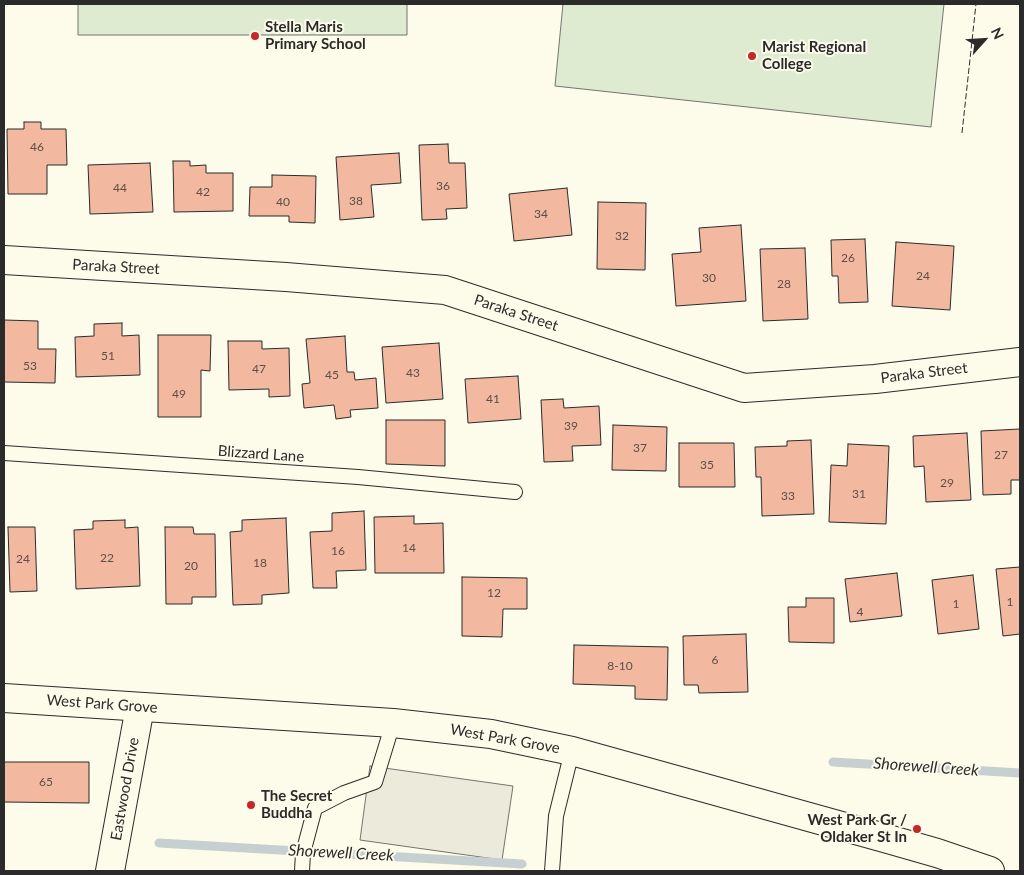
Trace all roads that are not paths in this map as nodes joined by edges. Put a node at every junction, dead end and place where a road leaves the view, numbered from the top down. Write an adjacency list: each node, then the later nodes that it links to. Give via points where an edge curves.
1 (4, 260): 2 (street, Paraka Street, via 445,290 744,388 874,379)
2 (1020, 362)
3 (4, 453): 4 (lane, Blizzard Lane, via 358,477)
4 (515, 492)
5 (4, 698): 6 (street, West Park Grove)
6 (140, 707): 7 (street, West Park Grove); 9 (street, Eastwood Drive)
7 (393, 723): 8 (street, West Park Grove, via 491,734); 10 (lane, via 376,782 315,808 303,853)
8 (572, 751): 11 (lane, via 556,816); 12 (street, West Park Grove, via 937,853)
9 (110, 871)
10 (302, 871)
11 (552, 871)
12 (990, 871)

